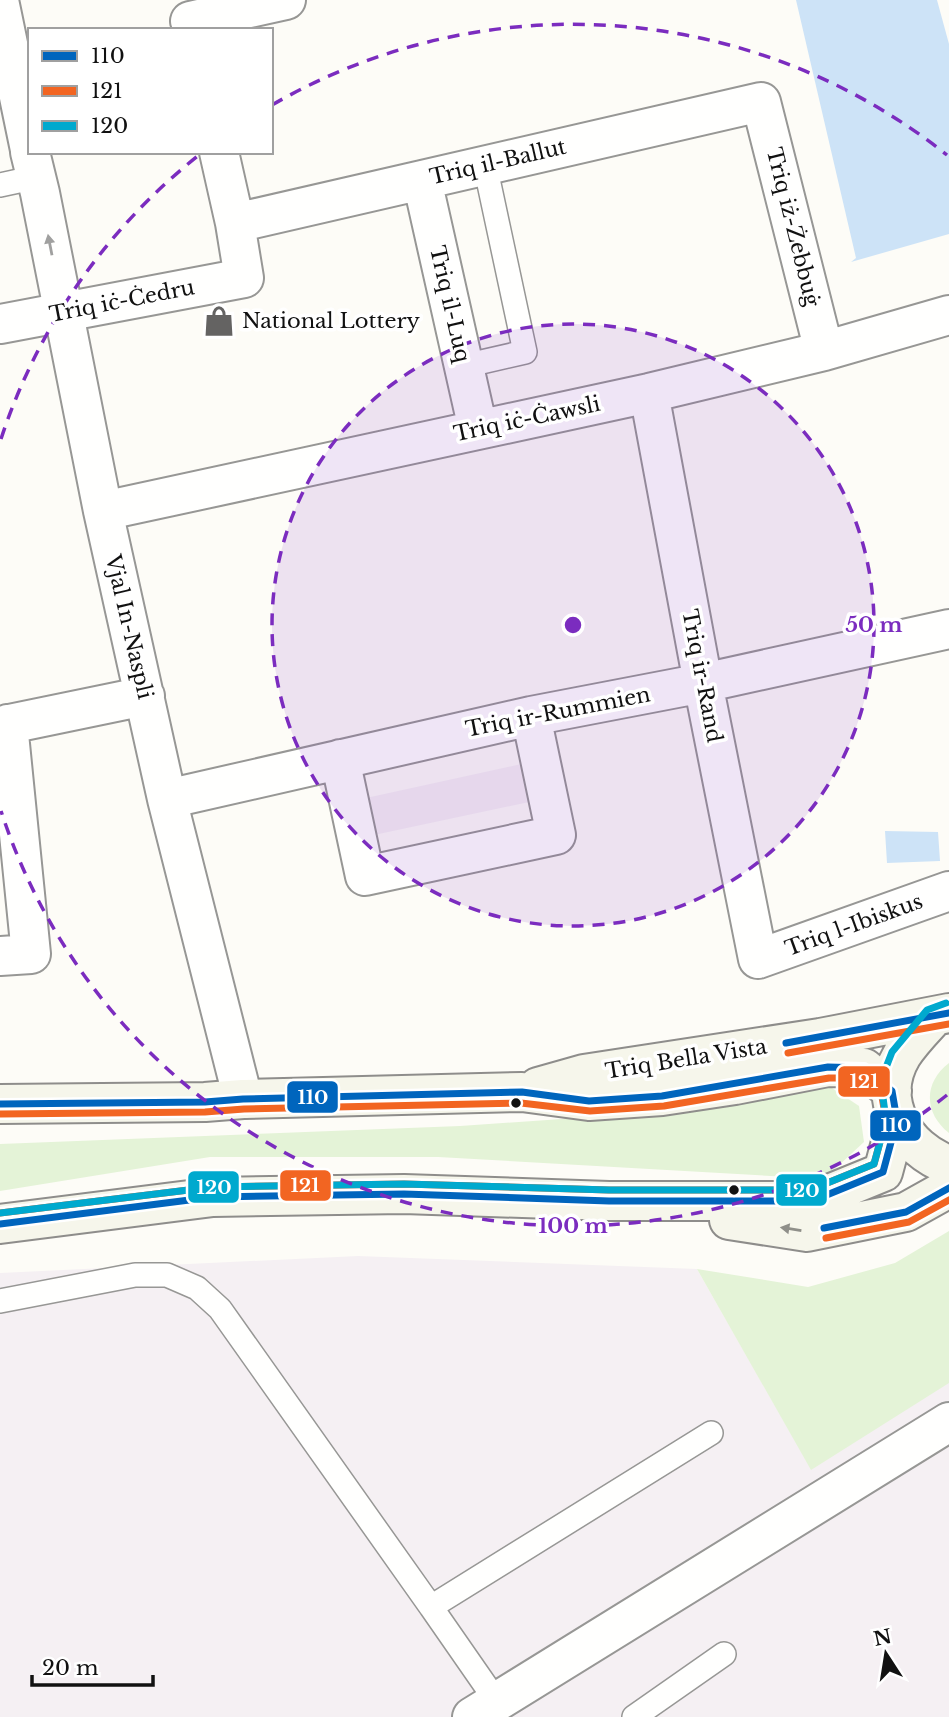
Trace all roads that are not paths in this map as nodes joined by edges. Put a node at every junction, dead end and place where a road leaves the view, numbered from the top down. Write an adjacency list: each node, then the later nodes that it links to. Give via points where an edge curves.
1 (286, 0): 3 (street)
2 (0, 5): 5 (street, Vjal In-Naspli)
3 (189, 17)
4 (761, 102): 8 (street, Triq il-Ballut); 15 (street, Triq iż-Żebbuġ)
5 (28, 141)
6 (219, 154): 11 (street)
7 (32, 160): 10 (lane); 12 (street, Vjal In-Naspli, one-way to 7)
8 (485, 165): 9 (street, Triq il-Ballut); 16 (lane, via 525,352)
9 (422, 180): 11 (street, Triq il-Ballut); 16 (street, Triq il-Luq)
10 (0, 185)
11 (235, 223): 12 (street, Triq iċ-Ċedru, via 244,278)
12 (63, 312): 14 (street, Triq iċ-Ċedru); 19 (street, Vjal In-Naspli)
13 (949, 315): 15 (street, Triq iċ-Ċawsli)
14 (0, 324)
15 (824, 351): 17 (street, Triq iċ-Ċawsli)
16 (464, 366): 18 (street, Triq il-Luq)
17 (649, 393): 18 (street, Triq iċ-Ċawsli); 21 (street, Triq ir-Rand)
18 (478, 429): 19 (street, Triq iċ-Ċawsli)
19 (103, 511): 22 (street, Vjal In-Naspli)
20 (947, 637): 21 (street, Triq ir-Rummien)
21 (703, 683): 23 (street, Triq ir-Rummien); 30 (street, Triq ir-Rand)
22 (145, 696): 24 (street); 27 (street, Vjal In-Naspli)
23 (531, 716): 25 (street, Triq ir-Rummien); 25 (street, via 556,835 365,876)
24 (4, 725): 26 (street)
25 (340, 759): 27 (street, Triq ir-Rummien)
26 (7, 791): 29 (street, via 31,954)
27 (167, 799): 34 (street, Vjal In-Naspli)
28 (949, 891): 30 (street, Triq l-Ibiskus)
29 (0, 956)
30 (758, 959)
31 (942, 1015): 32 (main road, Triq Bella Vista); 33 (main road, Triq Bella Vista, via 584,1074); 36 (main road, via 901,1057 895,1073)
32 (828, 1067): 33 (main road, Triq Bella Vista, via 662,1096 589,1101); 36 (main road, Triq Bella Vista, via 864,1068)
33 (522, 1092): 34 (main road, Triq Bella Vista)
34 (243, 1099): 35 (main road, Triq Bella Vista)
35 (0, 1104)
36 (894, 1106): 37 (main road, Triq Bella Vista, via 910,1141); 39 (main road, via 883,1172 812,1200)
37 (949, 1165)
38 (949, 1188): 39 (main road, one-way to 39, via 906,1212 807,1231)
39 (609, 1201): 40 (main road, via 404,1194 213,1197)
40 (0, 1224)
41 (0, 1301): 44 (lane, via 135,1275 167,1275 197,1288 220,1309)
42 (949, 1422): 46 (street)
43 (711, 1433): 44 (lane)
44 (431, 1607): 46 (lane)
45 (724, 1654): 47 (lane)
46 (485, 1709)
47 (634, 1717)

